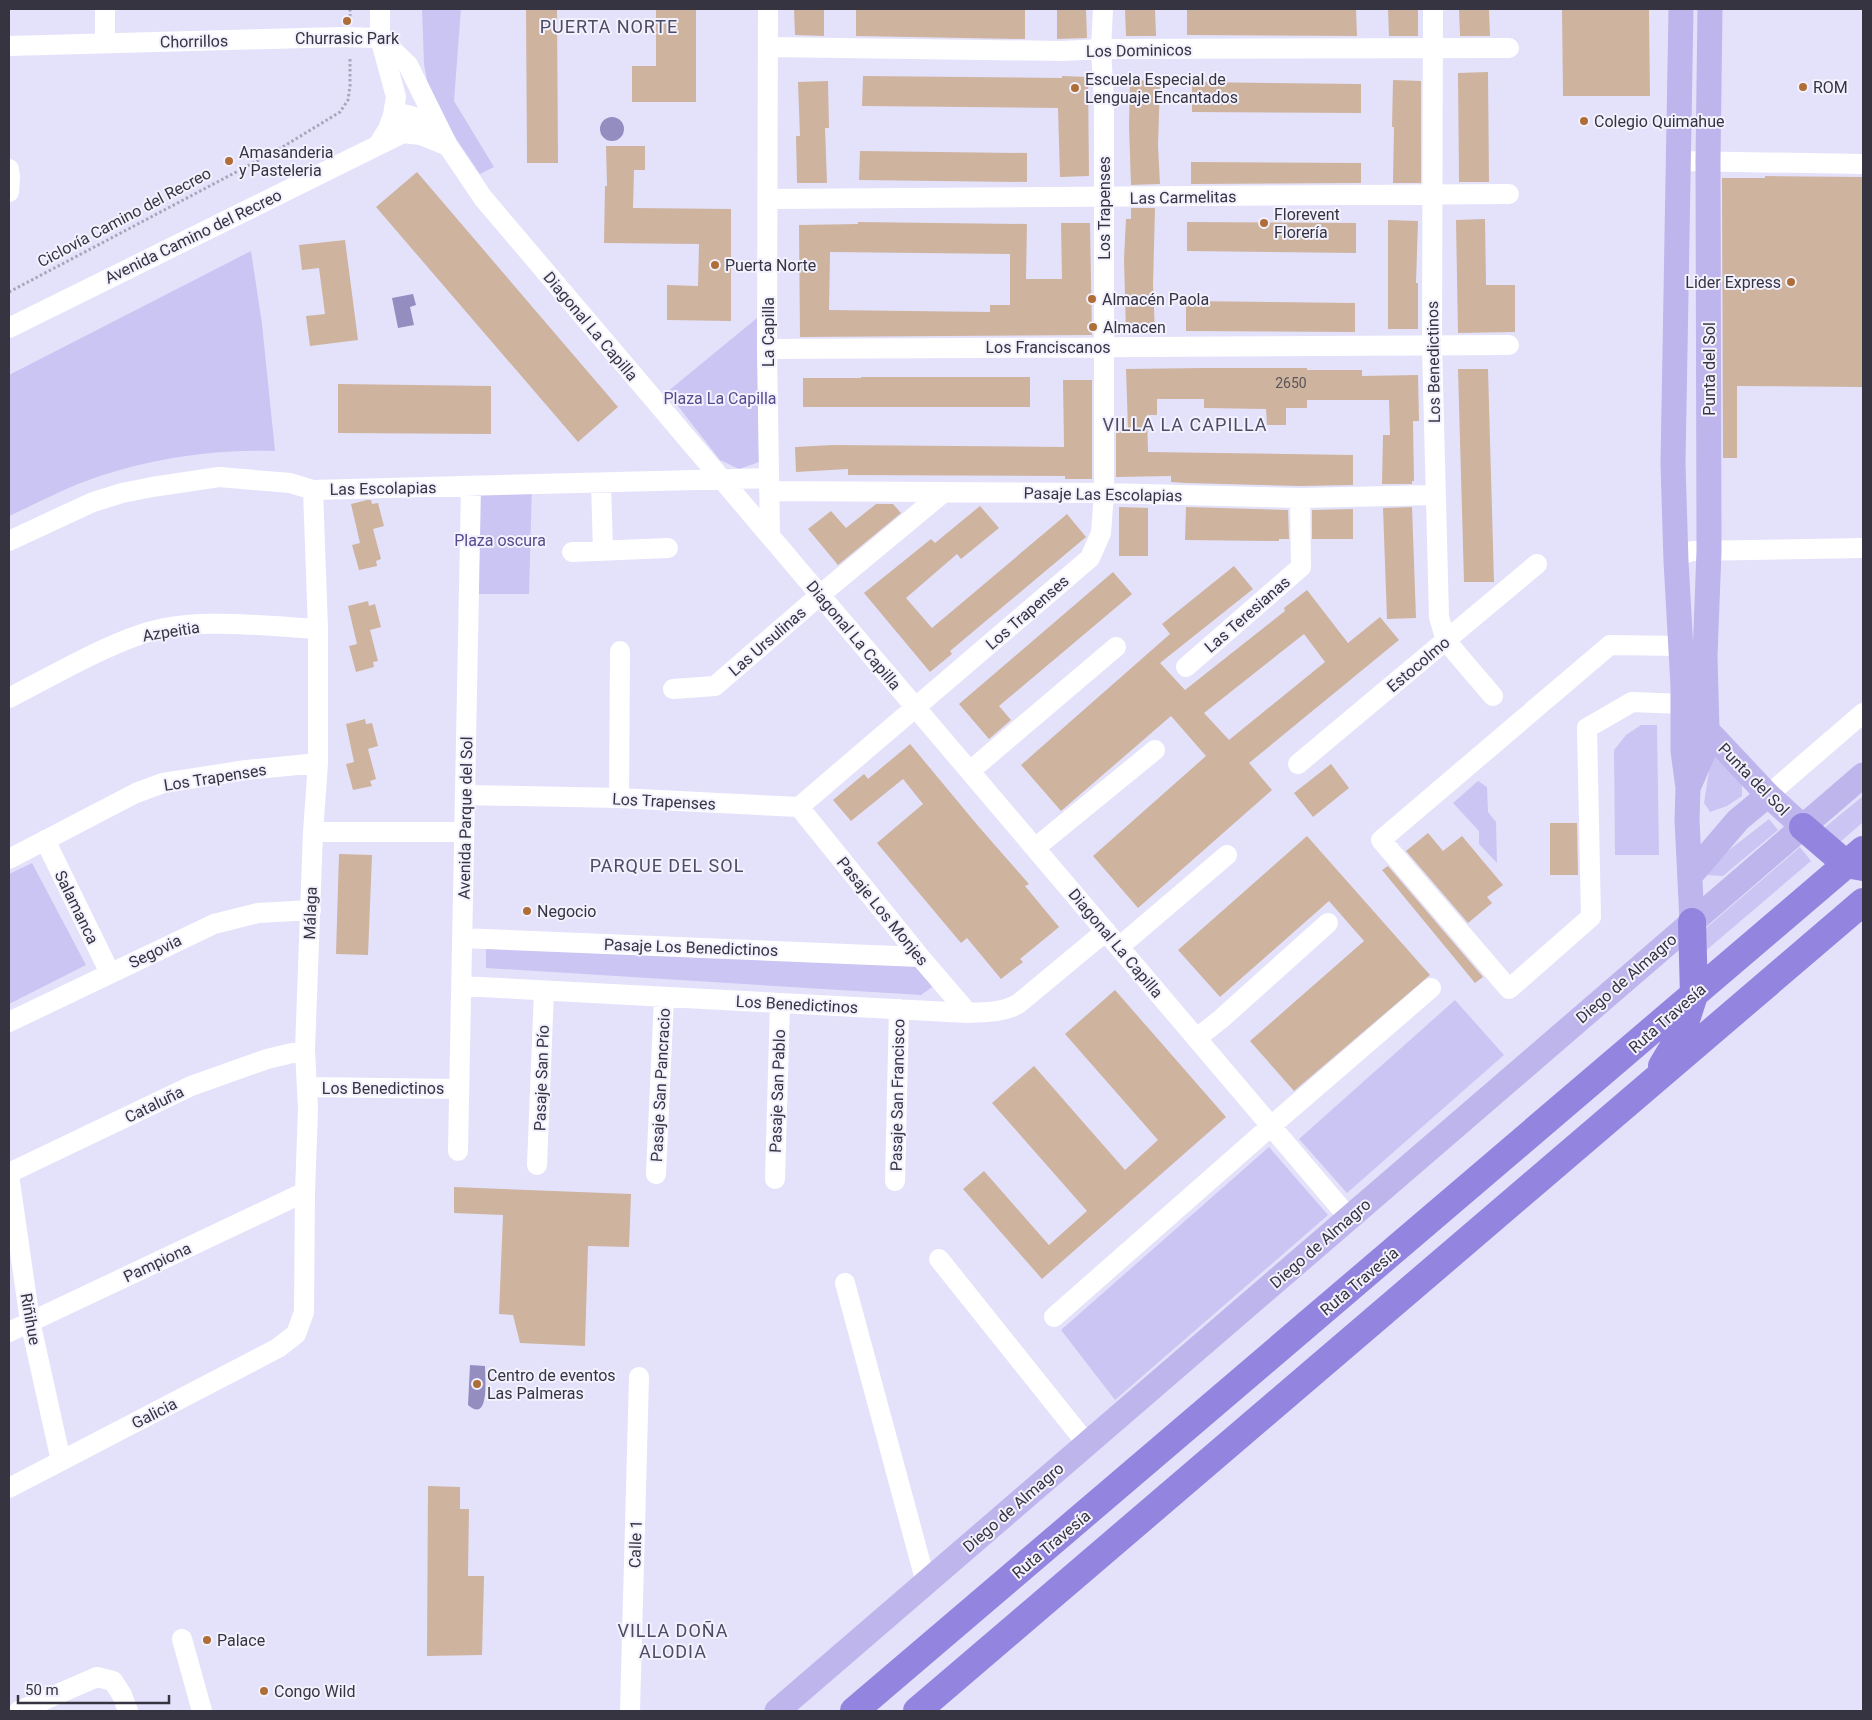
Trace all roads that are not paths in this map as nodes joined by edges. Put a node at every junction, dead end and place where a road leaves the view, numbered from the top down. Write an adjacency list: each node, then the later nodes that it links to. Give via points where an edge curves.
1 (105, 9): 9 (street)
2 (380, 9): 8 (street)
3 (768, 9): 11 (street, La Capilla)
4 (1103, 9): 13 (street, Los Trapenses)
5 (1433, 9): 14 (street, Los Benedictinos)
6 (1681, 9): 18 (main road, Punta del Sol)
7 (1710, 9): 19 (main road, Punta del Sol)
8 (380, 38): 9 (street, Chorrillos); 15 (street, via 396,97); 17 (street, Diagonal La Capilla, via 408,65)
9 (105, 43): 10 (street, Chorrillos)
10 (9, 46)
11 (769, 47): 13 (street, Los Dominicos); 26 (street, La Capilla)
12 (1509, 48): 14 (street, Los Dominicos)
13 (1102, 49): 14 (street, Los Dominicos); 25 (street, Los Trapenses)
14 (1433, 49): 24 (street, Los Benedictinos)
15 (393, 115): 16 (street); 17 (street, via 408,114 423,120)
16 (378, 144): 17 (street, Avenida Camino del Recreo, via 404,133 421,134); 27 (street, Avenida Camino del Recreo)
17 (448, 146): 34 (street, Diagonal La Capilla, via 483,198)
18 (1678, 161): 19 (street); 32 (main road, Punta del Sol)
19 (1708, 161): 20 (street); 33 (main road, Punta del Sol)
20 (1863, 164)
21 (9, 170): 22 (street)
22 (9, 192)
23 (1509, 194): 24 (street, Las Carmelitas)
24 (1432, 195): 25 (street, Las Carmelitas); 29 (street, Los Benedictinos)
25 (1105, 198): 26 (street, Las Carmelitas); 30 (street, Los Trapenses)
26 (768, 199): 31 (street, La Capilla)
27 (9, 328)
28 (1508, 345): 29 (street, Los Franciscanos)
29 (1432, 346): 30 (street, Los Franciscanos); 41 (street, Los Benedictinos)
30 (1104, 347): 31 (street, Los Franciscanos); 40 (street, Los Trapenses)
31 (768, 349): 36 (street, La Capilla)
32 (1673, 464): 33 (main road); 50 (main road, Punta del Sol)
33 (1710, 468): 48 (main road, Punta del Sol)
34 (722, 480): 35 (street, Las Escolapias); 36 (street, Las Escolapias); 43 (street, Diagonal La Capilla)
35 (601, 483): 37 (street, Las Escolapias); 47 (street)
36 (769, 485): 39 (street, Pasaje Las Escolapias); 43 (street, La Capilla)
37 (471, 486): 38 (street, Las Escolapias); 72 (street, Avenida Parque del Sol)
38 (313, 490): 44 (street, Las Escolapias, via 290,482 219,476 122,493 93,502); 53 (street, Málaga)
39 (944, 492): 40 (street, Pasaje Las Escolapias); 52 (street, Las Ursulinas)
40 (1104, 493): 42 (street, Pasaje Las Escolapias); 63 (street, Los Trapenses, via 1101,533 1090,558)
41 (1436, 495): 42 (street, Pasaje Las Escolapias); 54 (street, Los Benedictinos, via 1439,617)
42 (1300, 498): 58 (street, Las Teresianas, via 1302,568)
43 (770, 536): 52 (street, Diagonal La Capilla)
44 (9, 541)
45 (668, 548): 47 (street)
46 (1863, 548): 48 (street)
47 (603, 550): 49 (street)
48 (1709, 551): 50 (street, via 1692,550); 65 (main road, Punta del Sol, via 1705,656)
49 (572, 552)
50 (1676, 561): 55 (main road, Punta del Sol)
51 (1537, 564): 54 (street, Estocolmo)
52 (820, 595): 59 (street, Las Ursulinas, via 715,686); 63 (street, Diagonal La Capilla)
53 (318, 628): 62 (street, Azpeitia, via 223,624 182,626 140,634); 67 (street, Málaga)
54 (1446, 640): 61 (street, Los Benedictinos); 68 (street, Estocolmo)
55 (1681, 646): 60 (main road, Punta del Sol); 60 (street, via 1610,645 1381,840 1509,989 1591,917 1587,728 1632,702)
56 (1116, 648): 69 (street)
57 (620, 651): 74 (street)
58 (1186, 666)
59 (673, 689)
60 (1683, 695): 65 (main road, Punta del Sol); 71 (main road, Punta del Sol, via 1683,751)
61 (1493, 696)
62 (9, 698)
63 (916, 708): 69 (street, Diagonal La Capilla); 75 (street, Los Trapenses)
64 (1863, 713): 73 (street)
65 (1707, 730): 71 (main road, Punta del Sol, via 1704,751); 73 (main road, Punta del Sol)
66 (1155, 750): 82 (street)
67 (318, 763): 79 (street, Málaga); 81 (street, Los Trapenses, via 163,783 136,793)
68 (1298, 764)
69 (970, 771): 82 (street, Diagonal La Capilla)
70 (1863, 775): 78 (main road, Diego de Almagro)
71 (1688, 788): 76 (main road, Punta del Sol)
72 (465, 795): 74 (street, Los Trapenses); 80 (street, Avenida Parque del Sol)
73 (1768, 795): 77 (main road); 78 (main road, Punta del Sol)
74 (619, 798): 75 (street, Los Trapenses)
75 (799, 807): 95 (street, Pasaje Los Monjes)
76 (1687, 820): 77 (main road, via 1707,830); 86 (main road, Punta del Sol)
77 (1738, 820): 86 (main road)
78 (1803, 828): 85 (highway); 87 (main road, Diego de Almagro)
79 (313, 832): 80 (street); 89 (street, Málaga)
80 (464, 832): 93 (street, Avenida Parque del Sol)
81 (45, 840): 84 (street, Los Trapenses); 96 (street, Salamanca)
82 (1036, 848): 92 (street, Diagonal La Capilla)
83 (1227, 855): 94 (street)
84 (9, 859)
85 (1858, 860): 100 (highway, Ruta Travesía)
86 (1690, 882): 87 (main road, via 1698,892 1708,895); 90 (main road, Punta del Sol)
87 (1726, 892): 90 (main road, Diego de Almagro)
88 (1863, 902): 110 (highway)
89 (311, 910): 96 (street, Segovia, via 258,913 214,924); 107 (street, Málaga)
90 (1692, 922): 100 (highway); 119 (main road, Diego de Almagro)
91 (1328, 923): 106 (street)
92 (1106, 931): 94 (street, Diagonal La Capilla); 104 (street, Los Benedictinos, via 1018,1004 1000,1011)
93 (462, 938): 95 (street, Pasaje Los Benedictinos); 97 (street, Avenida Parque del Sol)
94 (1119, 947): 106 (street, Diagonal La Capilla)
95 (920, 957): 104 (street, Pasaje Los Monjes)
96 (110, 973): 105 (street, Segovia)
97 (461, 986): 99 (street, Los Benedictinos); 109 (street, Avenida Parque del Sol)
98 (1431, 988): 111 (street)
99 (544, 991): 101 (street, Los Benedictinos); 113 (street, Pasaje San Pío)
100 (1694, 995): 110 (highway, via 1677,1041); 137 (highway, Ruta Travesía)
101 (664, 997): 102 (street, Los Benedictinos); 115 (street, Pasaje San Pancracio)
102 (780, 1003): 103 (street, Los Benedictinos); 116 (street, Pasaje San Pablo)
103 (899, 1009): 104 (street, Los Benedictinos); 117 (street, Pasaje San Francisco)
104 (968, 1013)
105 (9, 1022)
106 (1196, 1038): 111 (street, Diagonal La Capilla)
107 (305, 1050): 108 (street, Málaga); 114 (street, Cataluña, via 267,1059 191,1086)
108 (307, 1088): 109 (street, Los Benedictinos); 118 (street, Málaga)
109 (459, 1089): 112 (street, Avenida Parque del Sol)
110 (1639, 1094): 138 (highway)
111 (1271, 1126): 119 (street, Diagonal La Capilla); 122 (street)
112 (458, 1150)
113 (537, 1165)
114 (9, 1174): 123 (street, Riñihue)
115 (656, 1174)
116 (775, 1179)
117 (896, 1181)
118 (305, 1192): 123 (street, Pampiona); 125 (street, Málaga, via 304,1312)
119 (1349, 1218): 127 (main road, Diego de Almagro)
120 (939, 1260): 127 (street)
121 (846, 1283): 130 (street)
122 (1054, 1317)
123 (30, 1321): 124 (street, Pampiona); 128 (street, Riñihue)
124 (9, 1332)
125 (296, 1334): 128 (street, Galicia, via 278,1348)
126 (639, 1377): 135 (street, Calle 1)
127 (1087, 1444): 130 (main road, Diego de Almagro)
128 (61, 1461): 129 (street, Galicia)
129 (9, 1488)
130 (926, 1583): 136 (main road, Diego de Almagro)
131 (182, 1639): 134 (street)
132 (19, 1711): 133 (street, via 97,1678 113,1681)
133 (128, 1711)
134 (202, 1711)
135 (630, 1711)
136 (777, 1711)
137 (854, 1711)
138 (917, 1711)

